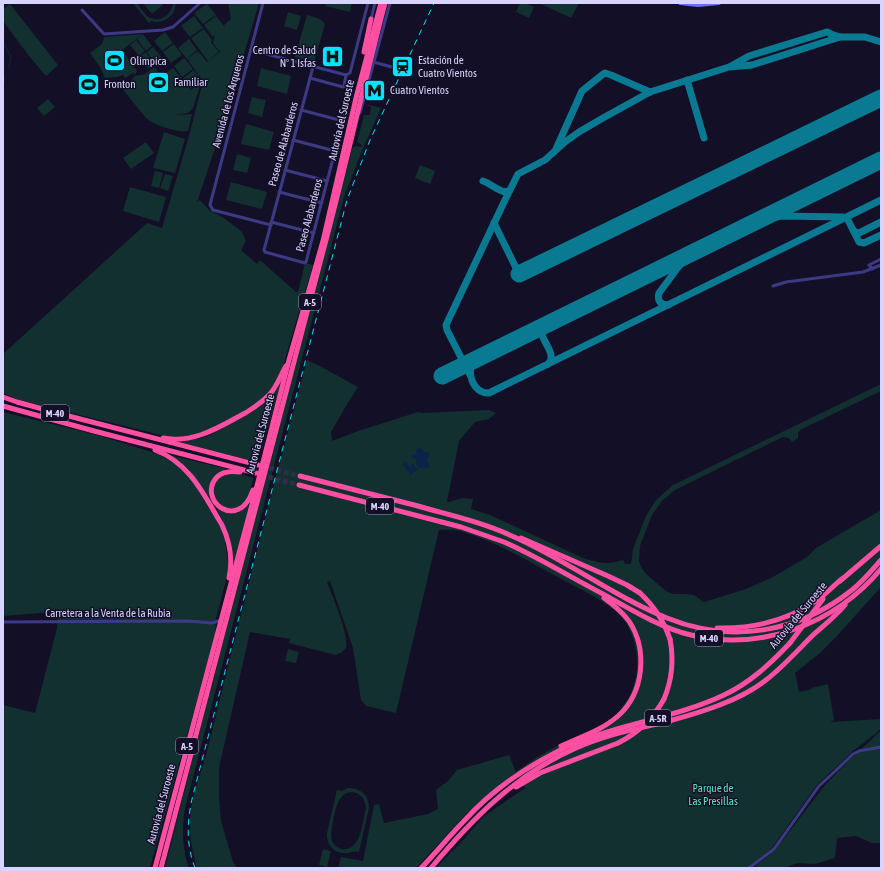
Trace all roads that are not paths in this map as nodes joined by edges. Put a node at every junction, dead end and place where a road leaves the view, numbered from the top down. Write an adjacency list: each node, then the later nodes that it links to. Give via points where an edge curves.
1 (200, 3): 11 (street, via 173,28 111,34 104,34)
2 (263, 3): 13 (street, Avenida de los Arqueros)
3 (368, 3): 17 (street, via 350,73)
4 (375, 3): 12 (street)
5 (381, 3): 20 (highway, Autovía del Suroeste / A-5)
6 (385, 3): 24 (highway, Autovía del Suroeste / A-5)
7 (390, 3): 15 (street)
8 (680, 3): 9 (main road)
9 (713, 3): 10 (main road)
10 (719, 3)
11 (82, 10)
12 (371, 19): 20 (highway)
13 (251, 50): 16 (street); 30 (street, Avenida de los Arqueros, via 210,205 213,210)
14 (399, 60): 15 (street, via 392,67)
15 (373, 62): 24 (street)
16 (313, 67): 17 (street); 18 (street, Paseo de Alabarderos)
17 (346, 75): 19 (street)
18 (310, 78): 19 (street); 21 (street, Paseo de Alabarderos)
19 (344, 86): 22 (street, Paseo Alabarderos, via 351,90)
20 (356, 98): 38 (highway, Autovía del Suroeste / A-5, via 322,241)
21 (301, 110): 22 (street); 23 (street, Paseo de Alabarderos)
22 (343, 122): 25 (street, Paseo Alabarderos)
23 (293, 140): 25 (street); 26 (street, Paseo de Alabarderos)
24 (349, 149): 64 (highway, Autovía del Suroeste / A-5)
25 (335, 151): 27 (street, Paseo Alabarderos)
26 (285, 170): 27 (street); 28 (street, Paseo de Alabarderos)
27 (327, 181): 29 (street, Paseo Alabarderos)
28 (279, 192): 29 (street); 30 (street, Paseo de Alabarderos)
29 (322, 203): 31 (street, Paseo Alabarderos)
30 (271, 224): 31 (street); 31 (street, Paseo Alabarderos, via 265,252 305,263)
31 (314, 233)
32 (881, 259): 34 (street)
33 (881, 265): 35 (street)
34 (868, 266): 35 (street); 36 (street)
35 (872, 269): 36 (street)
36 (866, 271): 37 (street)
37 (773, 286)
38 (289, 360): 41 (highway, Autovía del Suroeste / A-5); 43 (highway, via 277,385 254,408 203,435 181,439)
39 (3, 397): 43 (highway, M-40)
40 (3, 406): 42 (highway, M-40)
41 (273, 424): 42 (highway, M-40, via 251,494 246,504 231,511 216,504 212,497 213,482 226,472 256,473); 54 (highway, Autovía del Suroeste / A-5)
42 (116, 437): 54 (highway, via 164,454 191,475 200,488 224,529 230,551 230,575)
43 (151, 437): 44 (highway, M-40)
44 (258, 465)
45 (300, 476): 47 (highway, M-40, via 461,518)
46 (299, 485): 51 (highway, M-40, via 461,527 523,552)
47 (513, 536): 58 (highway, M-40, via 649,610); 62 (highway, bridge, via 608,576 640,593 657,611 665,626 670,639 672,669 664,700 643,728 618,743 540,773 512,789)
48 (881, 546): 52 (highway, Autovía del Suroeste / A-5R)
49 (881, 560): 58 (highway, M-40, via 843,597 819,612 794,623 751,632)
50 (881, 569): 53 (highway, M-40)
51 (575, 579): 53 (highway, M-40, via 644,617 690,635 717,639 759,638 798,629); 61 (highway, via 616,607 635,632 641,665 637,687 627,706 608,724 552,751)
52 (842, 579): 58 (highway, via 819,599 773,622); 61 (highway, Autovía del Suroeste / A-5R, bridge, via 823,599 790,643 760,672 737,688 688,709 599,734 553,753)
53 (848, 601): 62 (highway, Autovía del Suroeste / A-5R, via 782,667 740,696 714,707 600,738 576,748 510,787)
54 (223, 611): 55 (highway, Autovía del Suroeste / A-5)
55 (221, 620): 57 (street, Carretera a la Venta de la Rubia); 59 (highway, Autovía del Suroeste / A-5)
56 (3, 622): 57 (street, Carretera a la Venta de la Rubia)
57 (212, 623): 59 (street)
58 (701, 629)
59 (218, 632): 63 (highway, Autovía del Suroeste / A-5)
60 (881, 747): 67 (street, via 853,754 831,774 819,786 774,849)
61 (515, 776): 65 (highway, Autovía del Suroeste / A-5R, via 465,819)
62 (483, 812): 66 (highway, Autovía del Suroeste / A-5R, via 456,838)
63 (154, 868)
64 (161, 868)
65 (421, 868)
66 (431, 868)
67 (749, 868)

